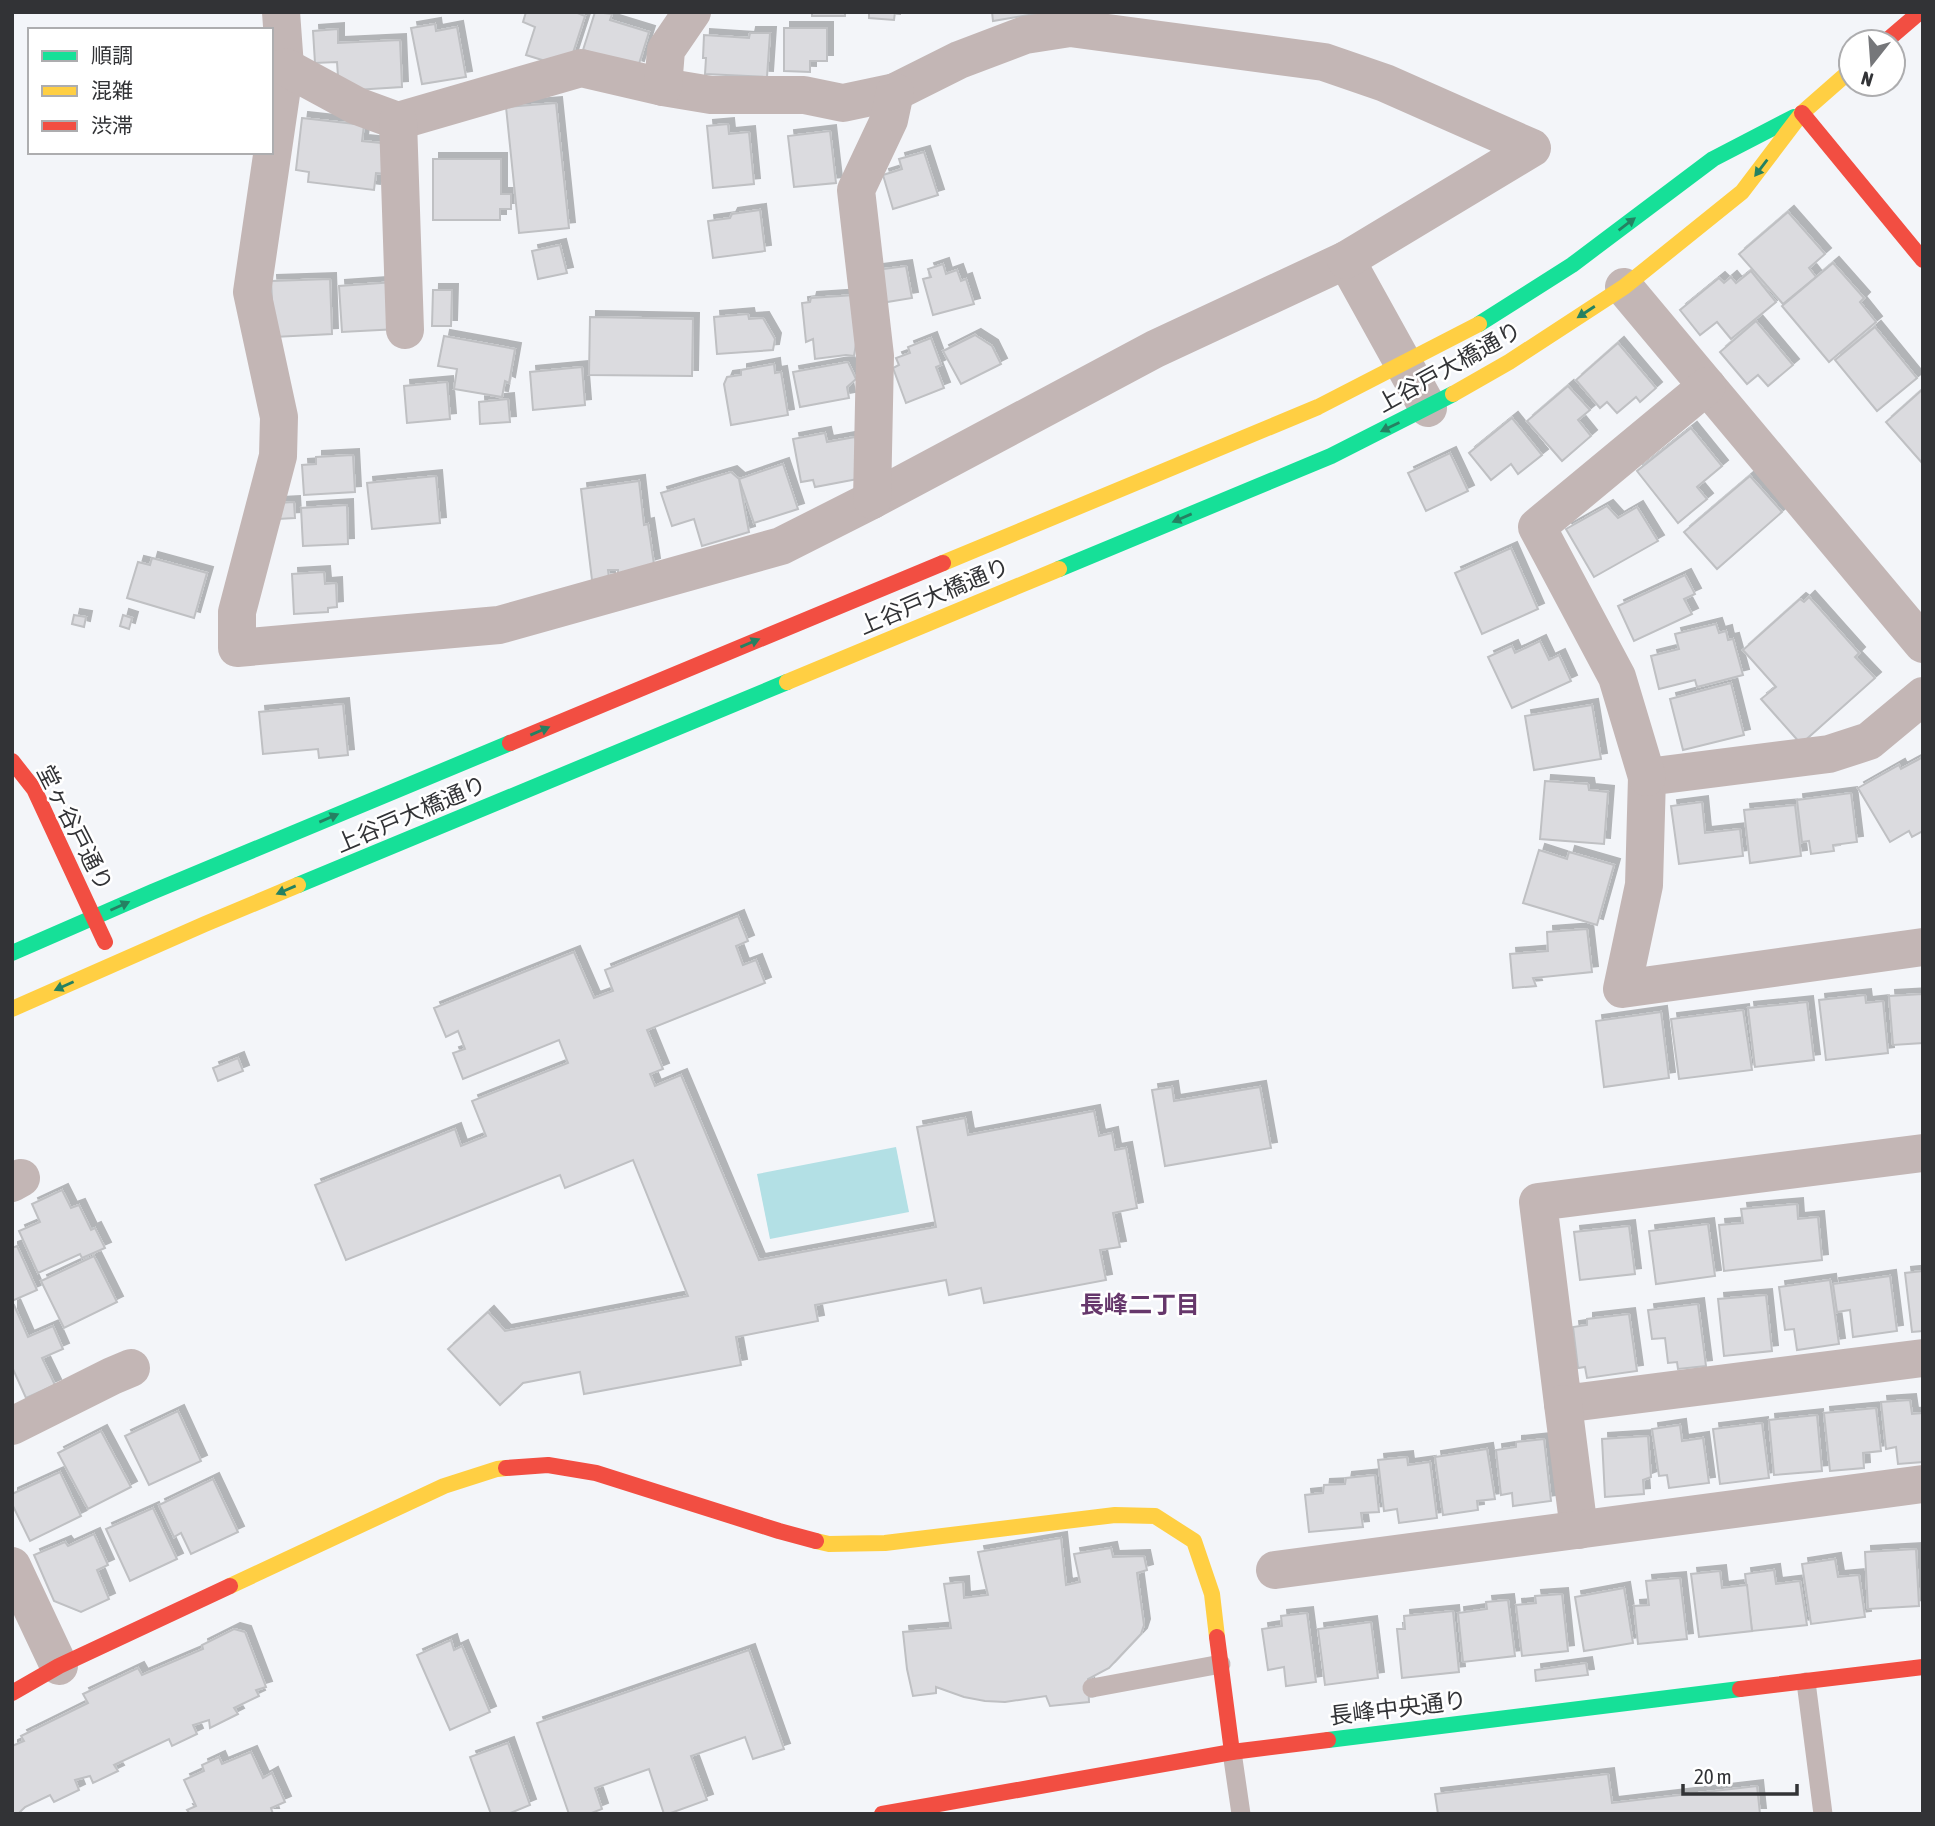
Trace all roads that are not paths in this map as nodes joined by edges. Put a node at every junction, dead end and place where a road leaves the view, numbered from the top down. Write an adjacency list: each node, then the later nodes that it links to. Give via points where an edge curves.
1 (281, 12): 5 (street)
2 (692, 12): 7 (street, via 666,50)
3 (1920, 12): 4 (street)
4 (1901, 28)
5 (285, 67): 10 (street, via 356,106); 11 (street)
6 (1837, 82): 9 (street, 上谷戸大橋通り)
7 (663, 87): 8 (street, via 711,95 804,95 843,103); 10 (street, via 581,68)
8 (895, 92): 13 (street, via 958,60 1025,34 1070,28 1324,62 1385,83 1532,148); 20 (street, via 888,120 856,190 875,356)
9 (1802, 113): 14 (street); 15 (street, 上谷戸大橋通り, one-way to 15, via 1742,192); 17 (street, 上谷戸大橋通り, one-way to 9, via 1484,321 1572,265 1713,159)
10 (398, 121): 16 (street)
11 (273, 149)
12 (272, 154): 20 (street, via 252,292 279,418 278,456 237,612 237,648 499,625 781,546)
13 (1346, 260): 17 (street); 20 (street, via 1155,349)
14 (1923, 260)
15 (1624, 287): 18 (street); 19 (street, 上谷戸大橋通り, one-way to 19)
16 (405, 330)
17 (1404, 364): 19 (street); 25 (street, 上谷戸大橋通り, one-way to 17, via 1318,407)
18 (1707, 386): 21 (street); 24 (street, via 1537,527 1617,677)
19 (1429, 408): 28 (street, 上谷戸大橋通り, one-way to 28, via 1331,456)
20 (872, 500)
21 (1923, 644)
22 (1923, 696): 24 (street, via 1869,741 1829,754)
23 (12, 761): 25 (street, 堂ヶ谷戸通り, via 34,789)
24 (1647, 777): 26 (street, via 1644,885 1622,989)
25 (94, 917): 27 (street, 上谷戸大橋通り); 28 (street, 堂ヶ谷戸通り)
26 (1923, 947)
27 (12, 953)
28 (115, 962): 29 (street, 上谷戸大橋通り, one-way to 29)
29 (12, 1009)
30 (1923, 1153): 33 (street, via 1538,1202)
31 (1923, 1358): 33 (street)
32 (131, 1368): 34 (street)
33 (1563, 1404): 36 (street)
34 (12, 1426)
35 (1923, 1484): 36 (street)
36 (1579, 1530): 38 (street)
37 (12, 1566): 40 (street)
38 (1275, 1570)
39 (1221, 1664): 40 (street, via 1212,1594 1194,1541 1155,1516 1115,1514 885,1543 829,1544 596,1473 548,1465 497,1469 444,1486); 43 (lane); 45 (street)
40 (59, 1667): 44 (street)
41 (1923, 1667): 42 (street, 長峰中央通り)
42 (1806, 1682): 45 (street, 長峰中央通り); 48 (lane)
43 (1092, 1688)
44 (12, 1693)
45 (1232, 1752): 46 (street, 長峰中央通り); 47 (lane)
46 (883, 1814)
47 (1241, 1814)
48 (1823, 1814)

